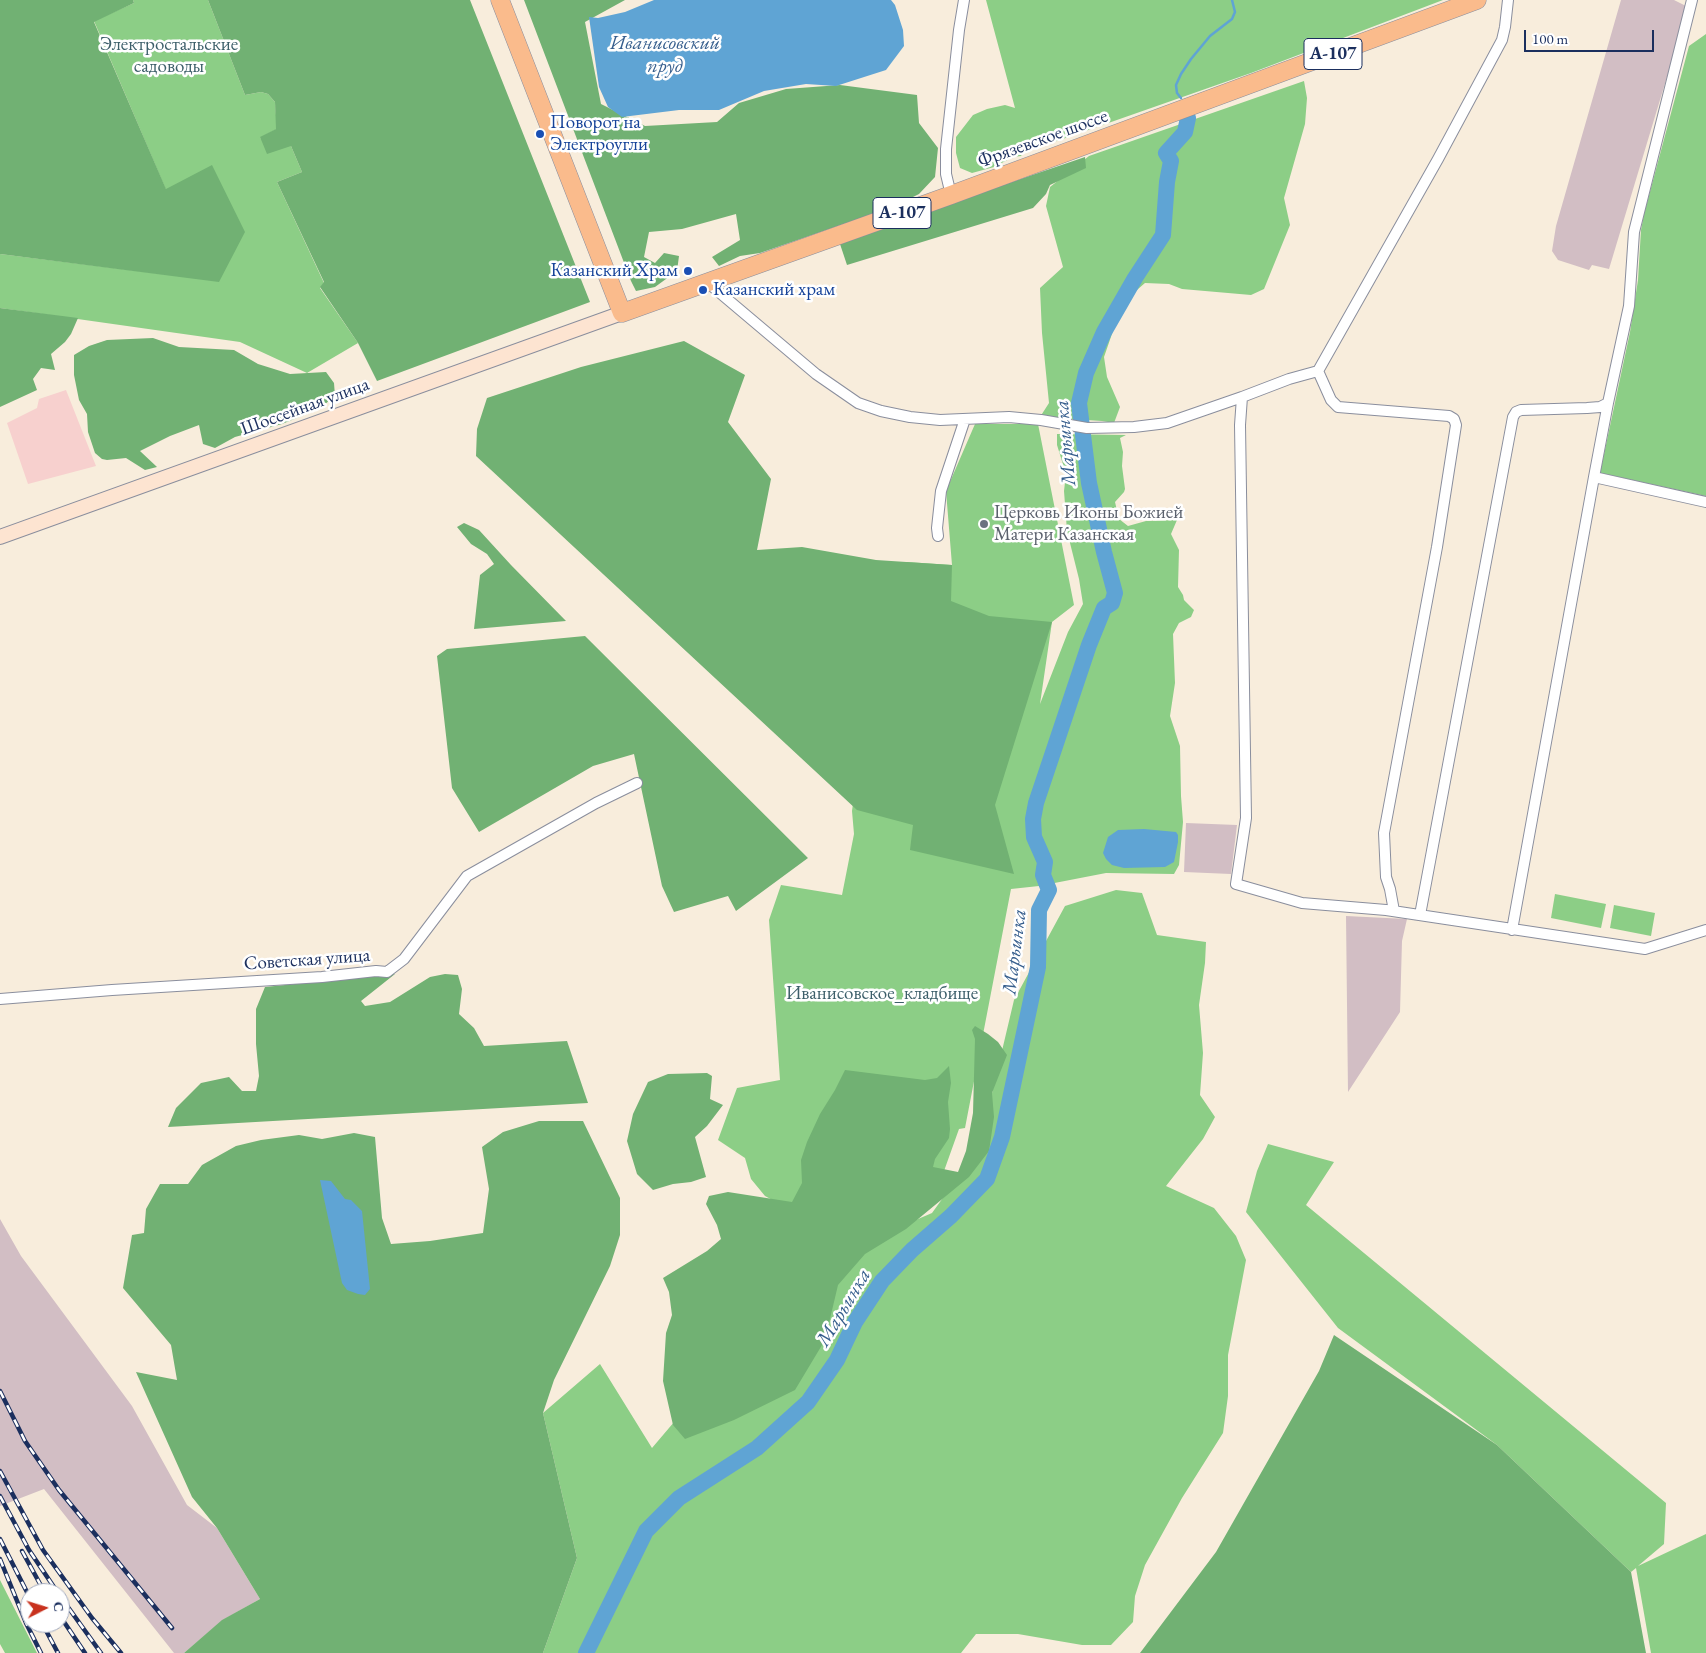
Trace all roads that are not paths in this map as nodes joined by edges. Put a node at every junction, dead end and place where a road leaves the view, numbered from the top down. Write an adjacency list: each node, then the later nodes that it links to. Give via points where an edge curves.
1 (500, 0): 8 (highway)
2 (964, 0): 6 (street, via 946,149 946,174)
3 (1476, 0): 6 (highway, Фрязевское шоссе / А-107)
4 (1508, 0): 9 (street, via 1502,40)
5 (1692, 0): 11 (street, via 1634,232 1630,306)
6 (951, 195): 7 (highway, Фрязевское шоссе / А-107)
7 (707, 282): 8 (highway, Фрязевское шоссе / А-107); 12 (street, via 816,374 858,403 910,417)
8 (622, 313): 16 (street, Шоссейная улица)
9 (1318, 371): 10 (street); 18 (street, via 1331,400 1338,407 1449,416 1456,425 1428,602 1384,833 1386,878)
10 (1242, 397): 12 (street, via 1167,422 1134,427 1082,427 1009,417); 18 (street, via 1246,818 1236,884 1302,903)
11 (1608, 403): 13 (street); 19 (street, via 1600,407 1521,410 1513,417)
12 (965, 419): 15 (street, via 941,491)
13 (1594, 477): 14 (street); 20 (street)
14 (1706, 502)
15 (938, 536)
16 (0, 537)
17 (637, 783): 22 (street, Советская улица, via 596,802 467,876 404,959 387,972)
18 (1394, 911): 19 (street)
19 (1420, 915): 20 (street)
20 (1512, 930): 21 (street, via 1645,949)
21 (1706, 930)
22 (0, 998)

